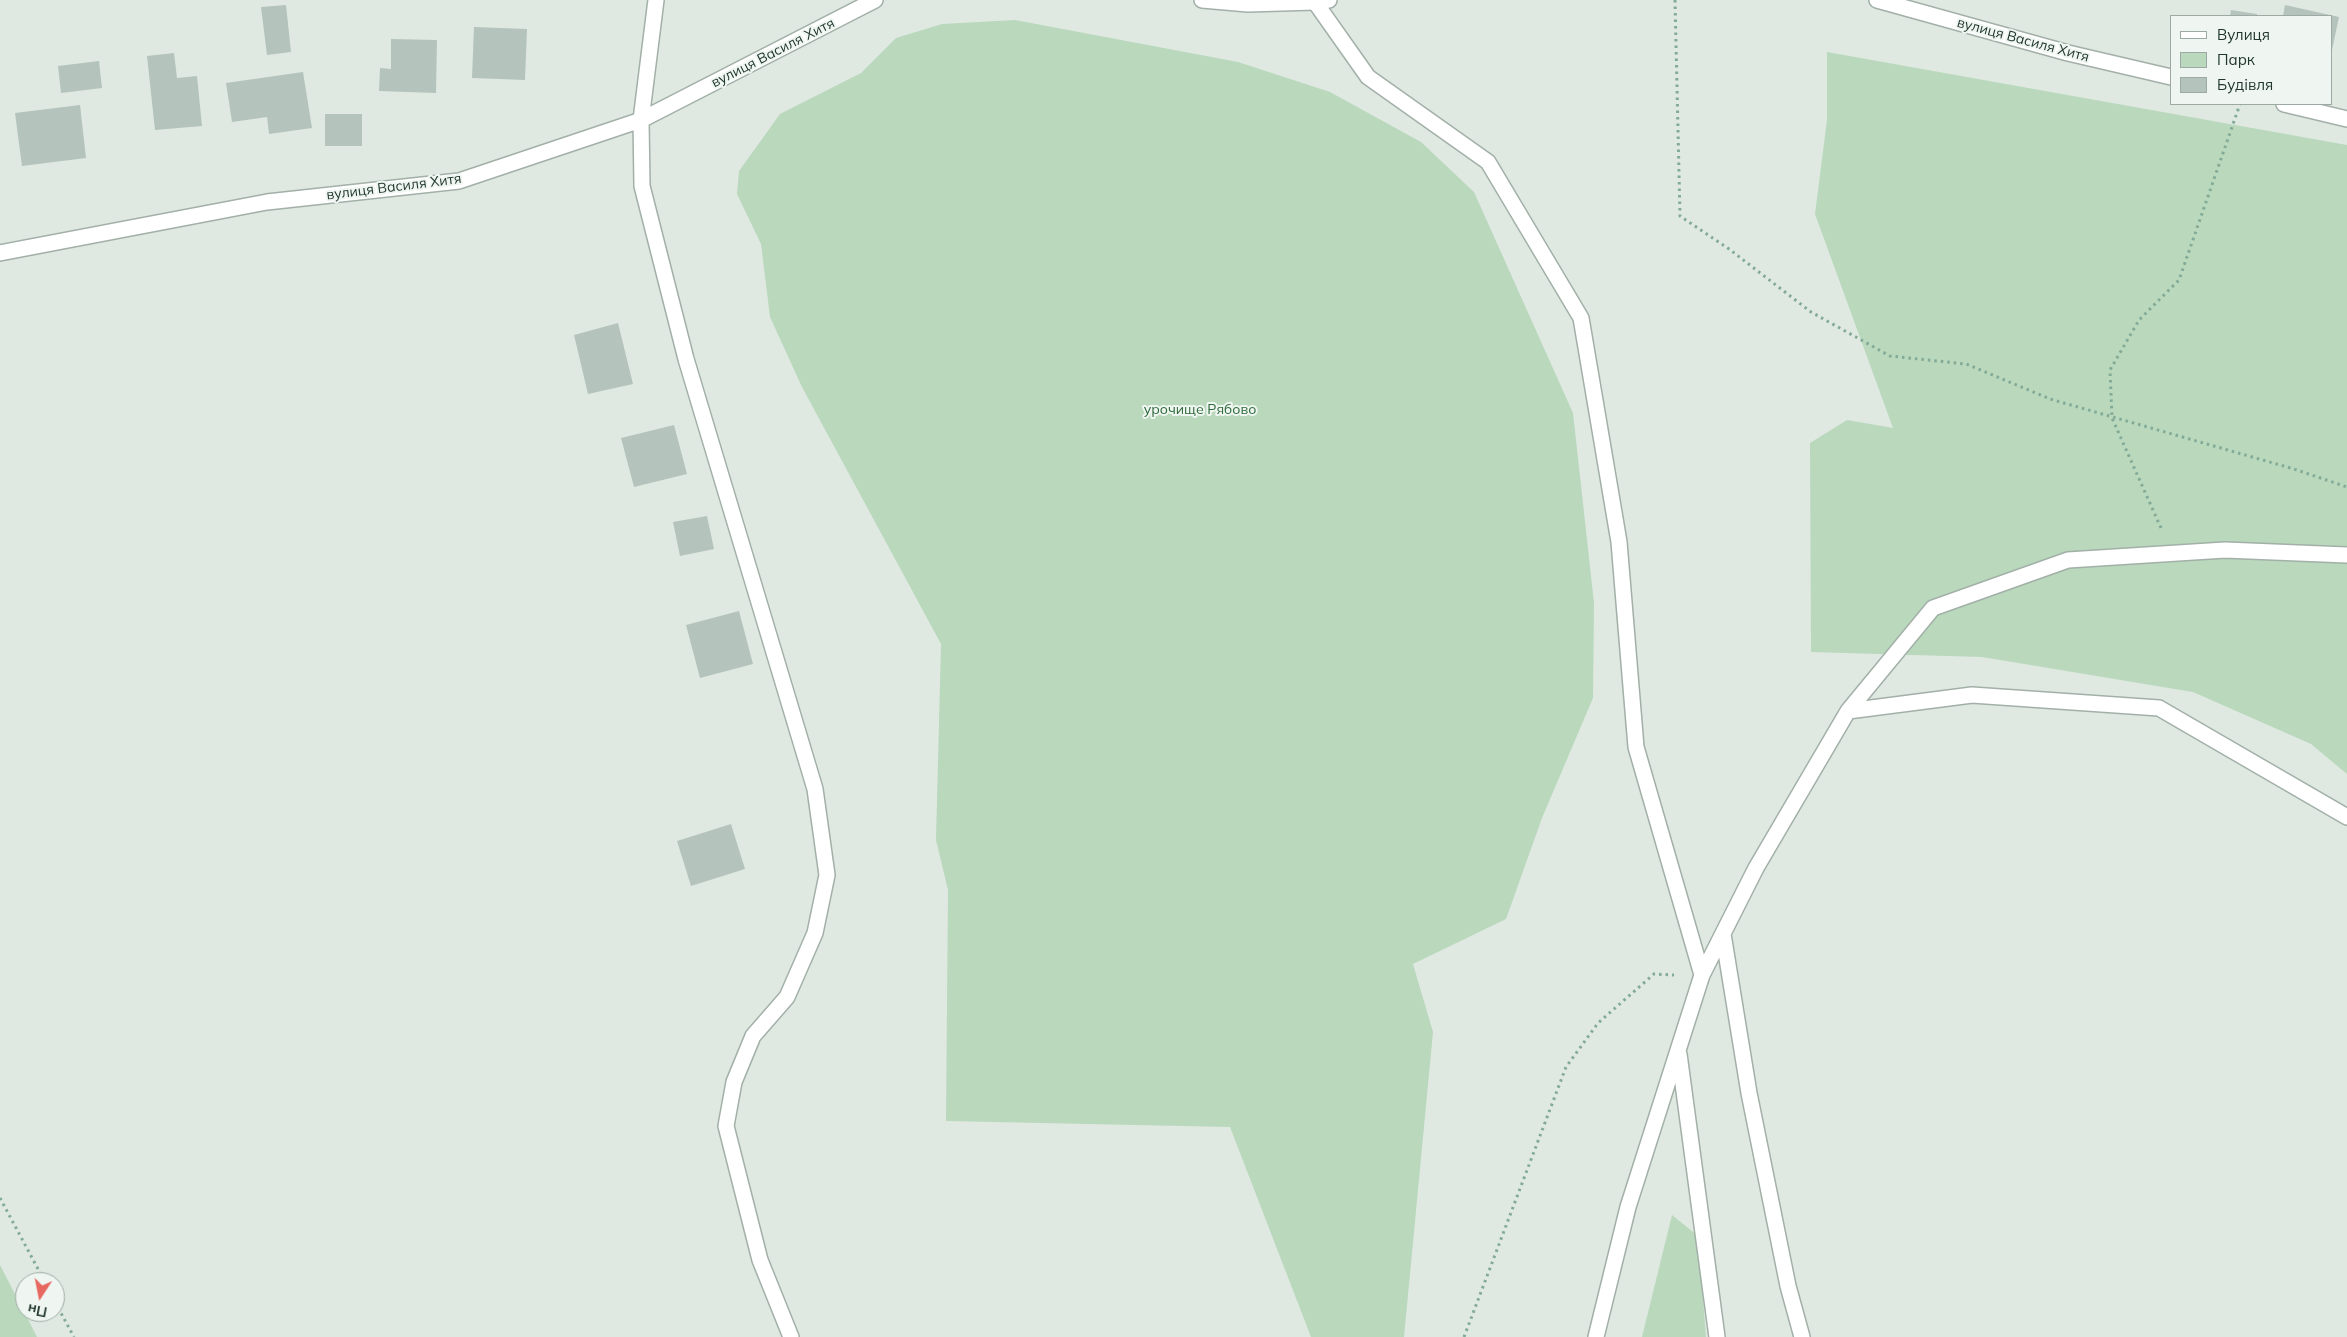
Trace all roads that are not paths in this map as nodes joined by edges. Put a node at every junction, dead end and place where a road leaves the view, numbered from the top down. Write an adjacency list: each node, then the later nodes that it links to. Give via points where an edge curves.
1 (656, 0): 9 (street)
2 (875, 0): 9 (street, вулиця Василя Хитя)
3 (1202, 0): 5 (street, via 1248,4)
4 (1877, 0): 6 (street, вулиця Василя Хитя, via 2068,53)
5 (1322, 1): 15 (street, via 1368,77 1488,162 1581,318 1619,542 1636,747)
6 (2170, 77)
7 (2288, 105): 8 (street)
8 (2347, 119)
9 (641, 120): 10 (street, вулиця Василя Хитя, via 459,181 267,202); 18 (street, via 642,186 686,359 815,789 827,875 815,933 788,997 753,1036 734,1082 726,1126 760,1260)
10 (0, 254)
11 (2347, 555): 12 (street, via 2225,550 2068,560 1933,608)
12 (1848, 711): 13 (street, via 1972,695 2159,708); 14 (street, via 1756,868)
13 (2347, 817)
14 (1723, 934): 15 (street); 20 (street, via 1751,1103 1788,1286)
15 (1702, 975): 16 (street)
16 (1678, 1050): 17 (street); 19 (street, via 1628,1206)
17 (1717, 1335)
18 (791, 1337)
19 (1596, 1337)
20 (1802, 1337)

